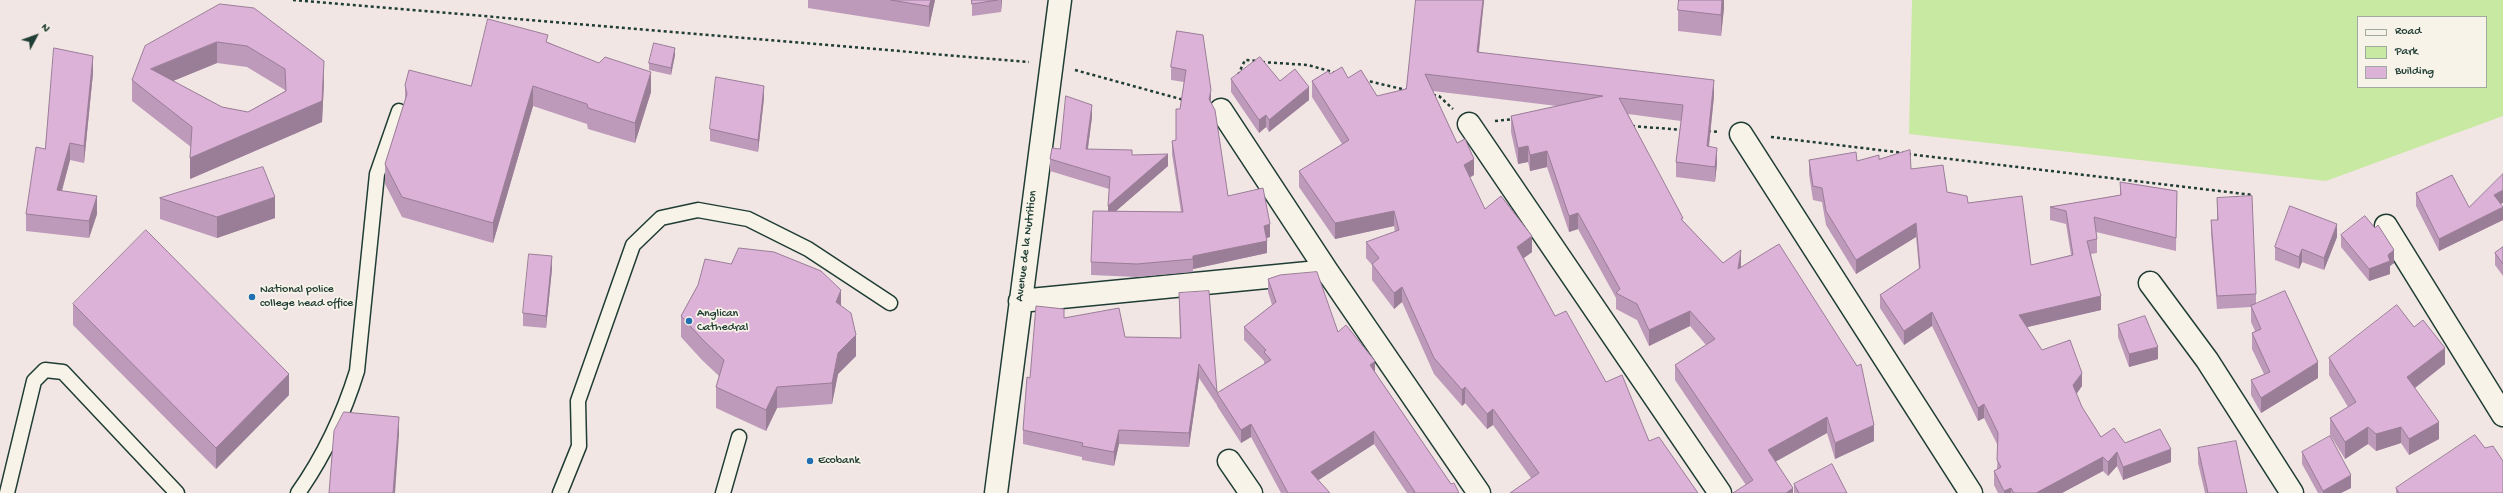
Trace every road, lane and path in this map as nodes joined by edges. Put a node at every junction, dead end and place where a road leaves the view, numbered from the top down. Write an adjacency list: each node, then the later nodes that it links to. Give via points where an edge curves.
1 (293, 0): 3 (path)
2 (1060, 0): 3 (street, Avenue de la Nutrition)
3 (1051, 64): 8 (path); 20 (street, Avenue de la Nutrition)
4 (1344, 74): 8 (path, via 1308,65 1245,60)
5 (1358, 78): 6 (path)
6 (1409, 90)
7 (1432, 94): 11 (path, via 1439,96)
8 (1221, 110): 18 (street)
9 (399, 111): 27 (lane, via 377,174 357,371 349,398 312,473)
10 (1521, 118): 11 (path)
11 (1469, 124): 33 (street)
12 (1630, 126): 13 (path)
13 (1685, 130)
14 (1701, 131): 15 (path)
15 (1741, 134): 16 (path); 34 (street)
16 (2254, 195)
17 (2386, 226): 22 (street)
18 (1327, 271): 20 (street); 32 (street)
19 (2150, 283): 35 (street, via 2207,360)
20 (1020, 301): 30 (street, Avenue de la Nutrition)
21 (890, 303): 28 (lane, via 808,249 748,219 698,210 661,218 633,245 578,401 579,446)
22 (2503, 415)
23 (738, 437): 29 (lane)
24 (1229, 461): 31 (street)
25 (8, 493): 26 (lane, via 34,381 45,370 63,372)
26 (177, 493)
27 (298, 493)
28 (560, 493)
29 (723, 493)
30 (996, 493)
31 (1251, 493)
32 (1479, 493)
33 (1720, 493)
34 (1971, 493)
35 (2292, 493)

